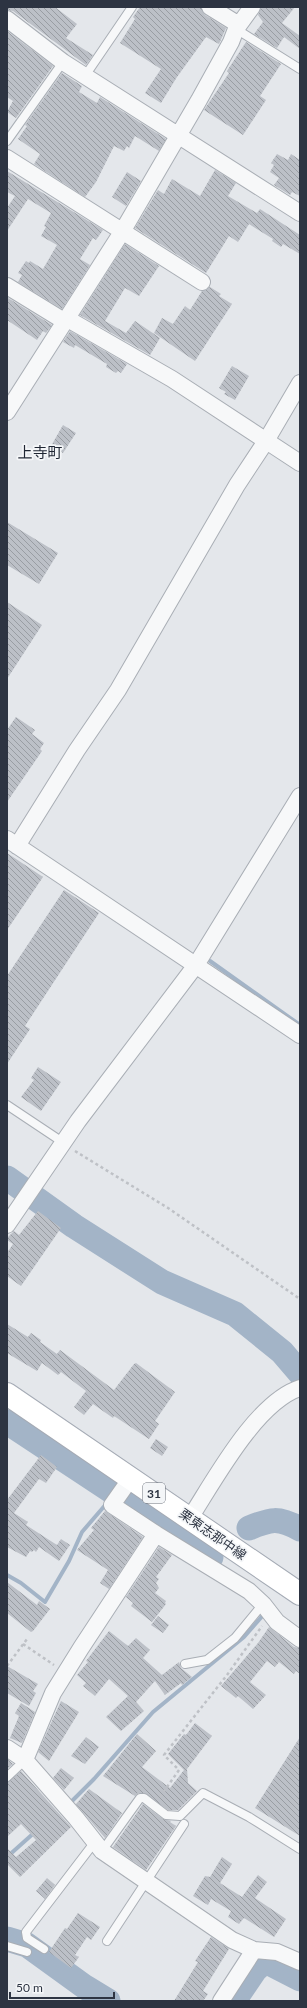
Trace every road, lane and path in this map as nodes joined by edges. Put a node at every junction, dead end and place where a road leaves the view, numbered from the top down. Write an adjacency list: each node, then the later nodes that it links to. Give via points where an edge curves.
1 (132, 7): 8 (lane)
2 (210, 7): 5 (street)
3 (252, 7): 5 (street)
4 (7, 19): 6 (street)
5 (238, 27): 7 (lane); 9 (street)
6 (63, 62): 8 (street); 10 (lane)
7 (300, 69)
8 (85, 76): 9 (street)
9 (178, 134): 12 (street); 13 (street)
10 (7, 140)
11 (7, 158): 13 (street)
12 (300, 213)
13 (122, 232): 14 (street); 16 (street)
14 (202, 282)
15 (7, 286): 16 (street)
16 (65, 320): 18 (street); 19 (street, via 172,379)
17 (300, 383): 19 (street)
18 (7, 412)
19 (266, 441): 20 (street); 22 (street, via 237,485 118,690)
20 (300, 463)
21 (300, 796): 23 (street)
22 (12, 842): 23 (street)
23 (196, 965): 24 (street); 26 (street)
24 (300, 1035)
25 (7, 1106): 26 (lane)
26 (64, 1142): 27 (street); 28 (path, via 168,1208)
27 (7, 1225)
28 (300, 1299)
29 (300, 1388): 32 (street, via 264,1413 246,1432)
30 (7, 1394): 31 (main road, 栗東志那中線 / 31)
31 (131, 1478): 32 (main road, 栗東志那中線 / 31); 33 (street, via 112,1505)
32 (190, 1518): 34 (main road, 栗東志那中線 / 31)
33 (156, 1534): 35 (street, via 249,1591); 41 (street)
34 (300, 1594)
35 (267, 1610): 37 (street); 39 (lane, via 207,1660); 45 (path, via 227,1675 164,1755 179,1770)
36 (26, 1639): 38 (path)
37 (300, 1639)
38 (23, 1644): 40 (path); 41 (path)
39 (185, 1664)
40 (7, 1666)
41 (65, 1672): 43 (street, via 53,1693)
42 (7, 1748): 43 (street)
43 (25, 1760): 44 (lane); 47 (street)
44 (7, 1777)
45 (154, 1806): 47 (lane, via 140,1798); 48 (lane, via 166,1815 180,1816 203,1793 250,1817)
46 (184, 1824): 49 (lane)
47 (98, 1847): 49 (street); 50 (lane, via 26,1932)
48 (300, 1849)
49 (147, 1882): 51 (lane); 54 (street, via 232,1940)
50 (27, 1938): 52 (lane, via 23,1951); 53 (lane)
51 (107, 1941)
52 (7, 1946)
53 (44, 1949)
54 (254, 1950): 55 (street, via 277,1952); 56 (street)
55 (300, 1962)
56 (222, 2001)

